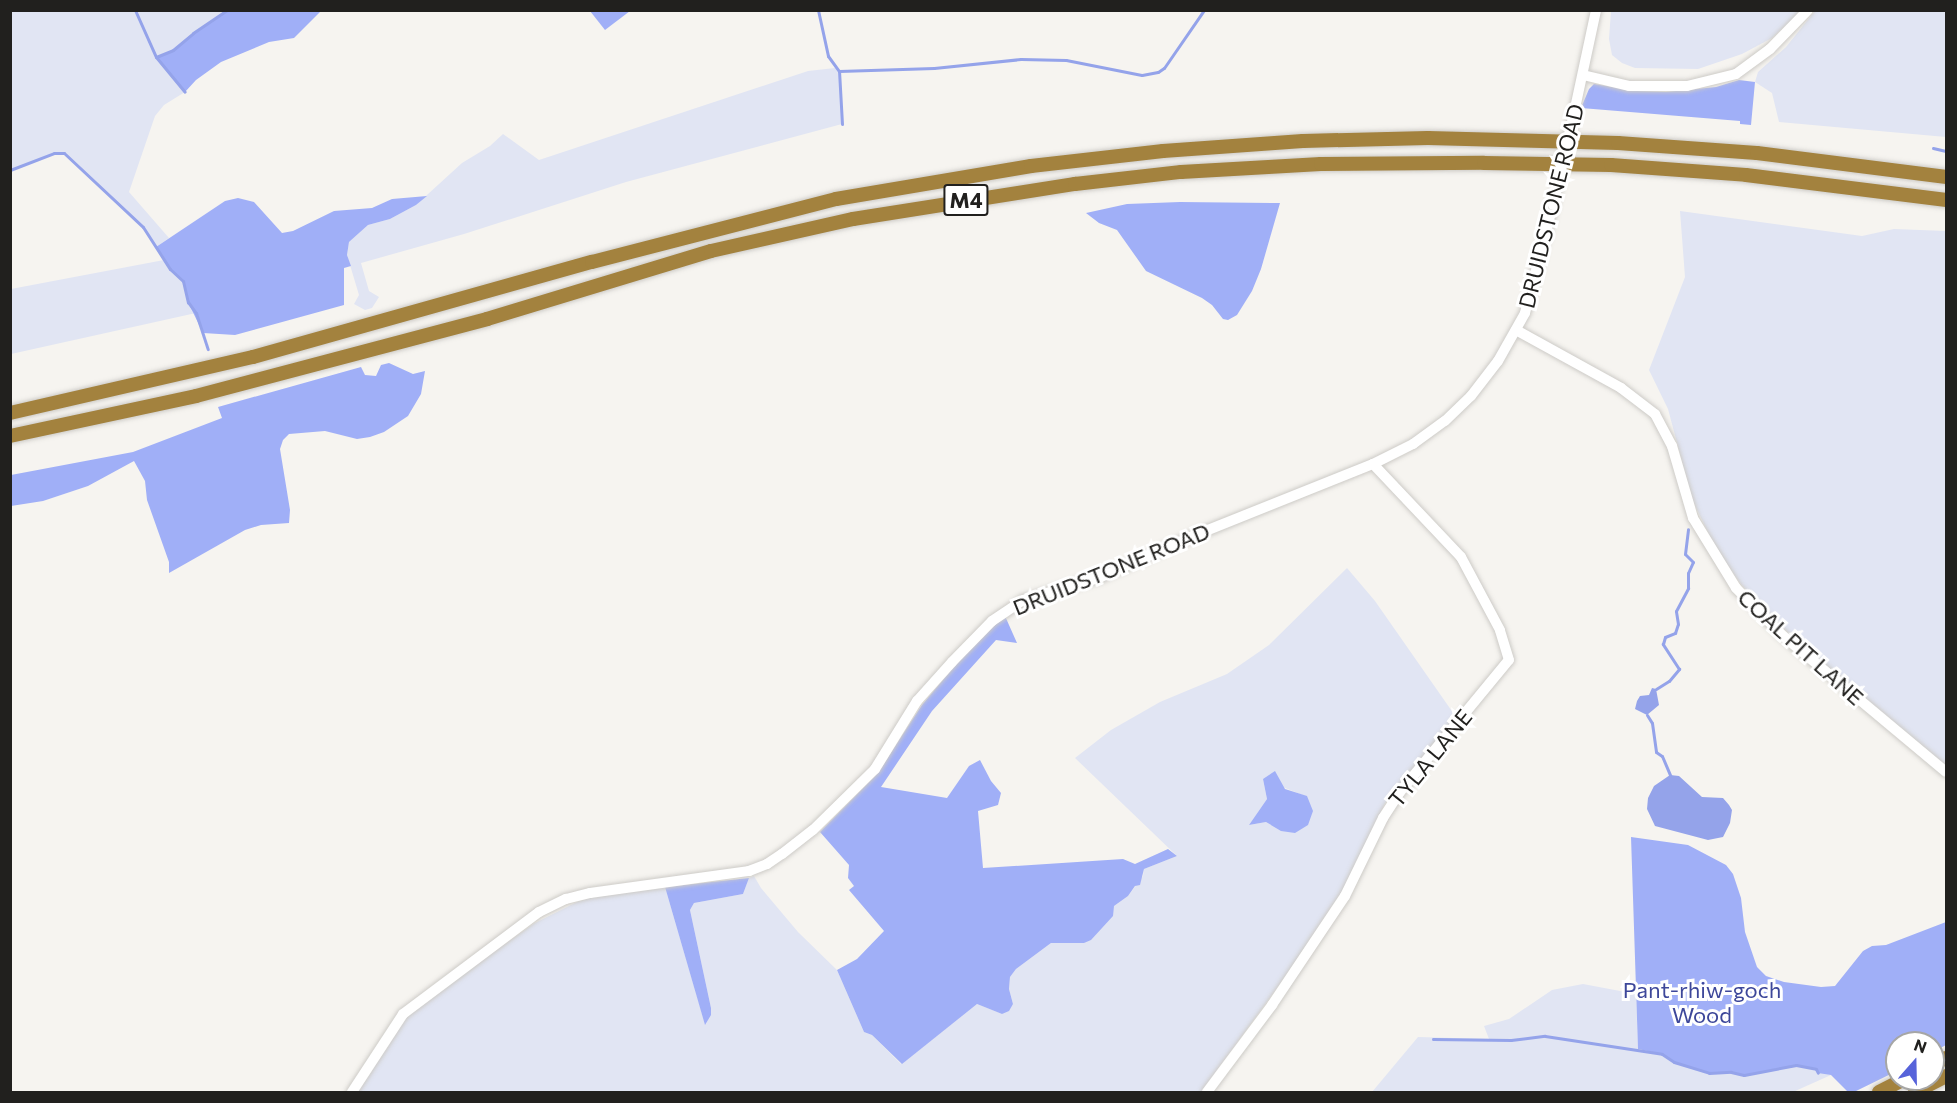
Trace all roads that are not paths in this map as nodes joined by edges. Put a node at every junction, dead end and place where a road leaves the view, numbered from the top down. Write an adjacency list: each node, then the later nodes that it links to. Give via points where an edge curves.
1 (1596, 10): 3 (street, DRUIDSTONE ROAD)
2 (1808, 10): 3 (street, via 1770,49 1736,74 1687,86 1629,86)
3 (1584, 75): 6 (street, DRUIDSTONE ROAD, bridge, via 1535,279)
4 (1947, 177): 7 (highway, M4, via 1618,143 1428,138 1303,141 1030,166 836,199 592,262 253,357)
5 (1947, 200): 8 (highway, M4, via 1746,175 1611,165 1484,162 1321,164 1181,172 1075,184 853,219 711,251 487,319 207,393)
6 (1516, 330): 9 (street, DRUIDSTONE ROAD, via 1471,396 1445,421 1413,444); 10 (street, COAL PIT LANE, via 1621,388 1655,414 1672,446 1693,518 1736,588 1781,634)
7 (10, 413)
8 (10, 436)
9 (1373, 464): 12 (street, DRUIDSTONE ROAD, via 1101,577 1023,600 992,621 952,662 917,701 874,769 813,830 782,854 749,871 590,893 566,898 539,912 403,1014); 13 (street, TYLA LANE, via 1461,557 1500,630 1509,660 1400,792 1345,896 1272,1005)
10 (1947, 772)
11 (1947, 1076): 14 (highway)
12 (352, 1092)
13 (1207, 1092)
14 (1915, 1092)

